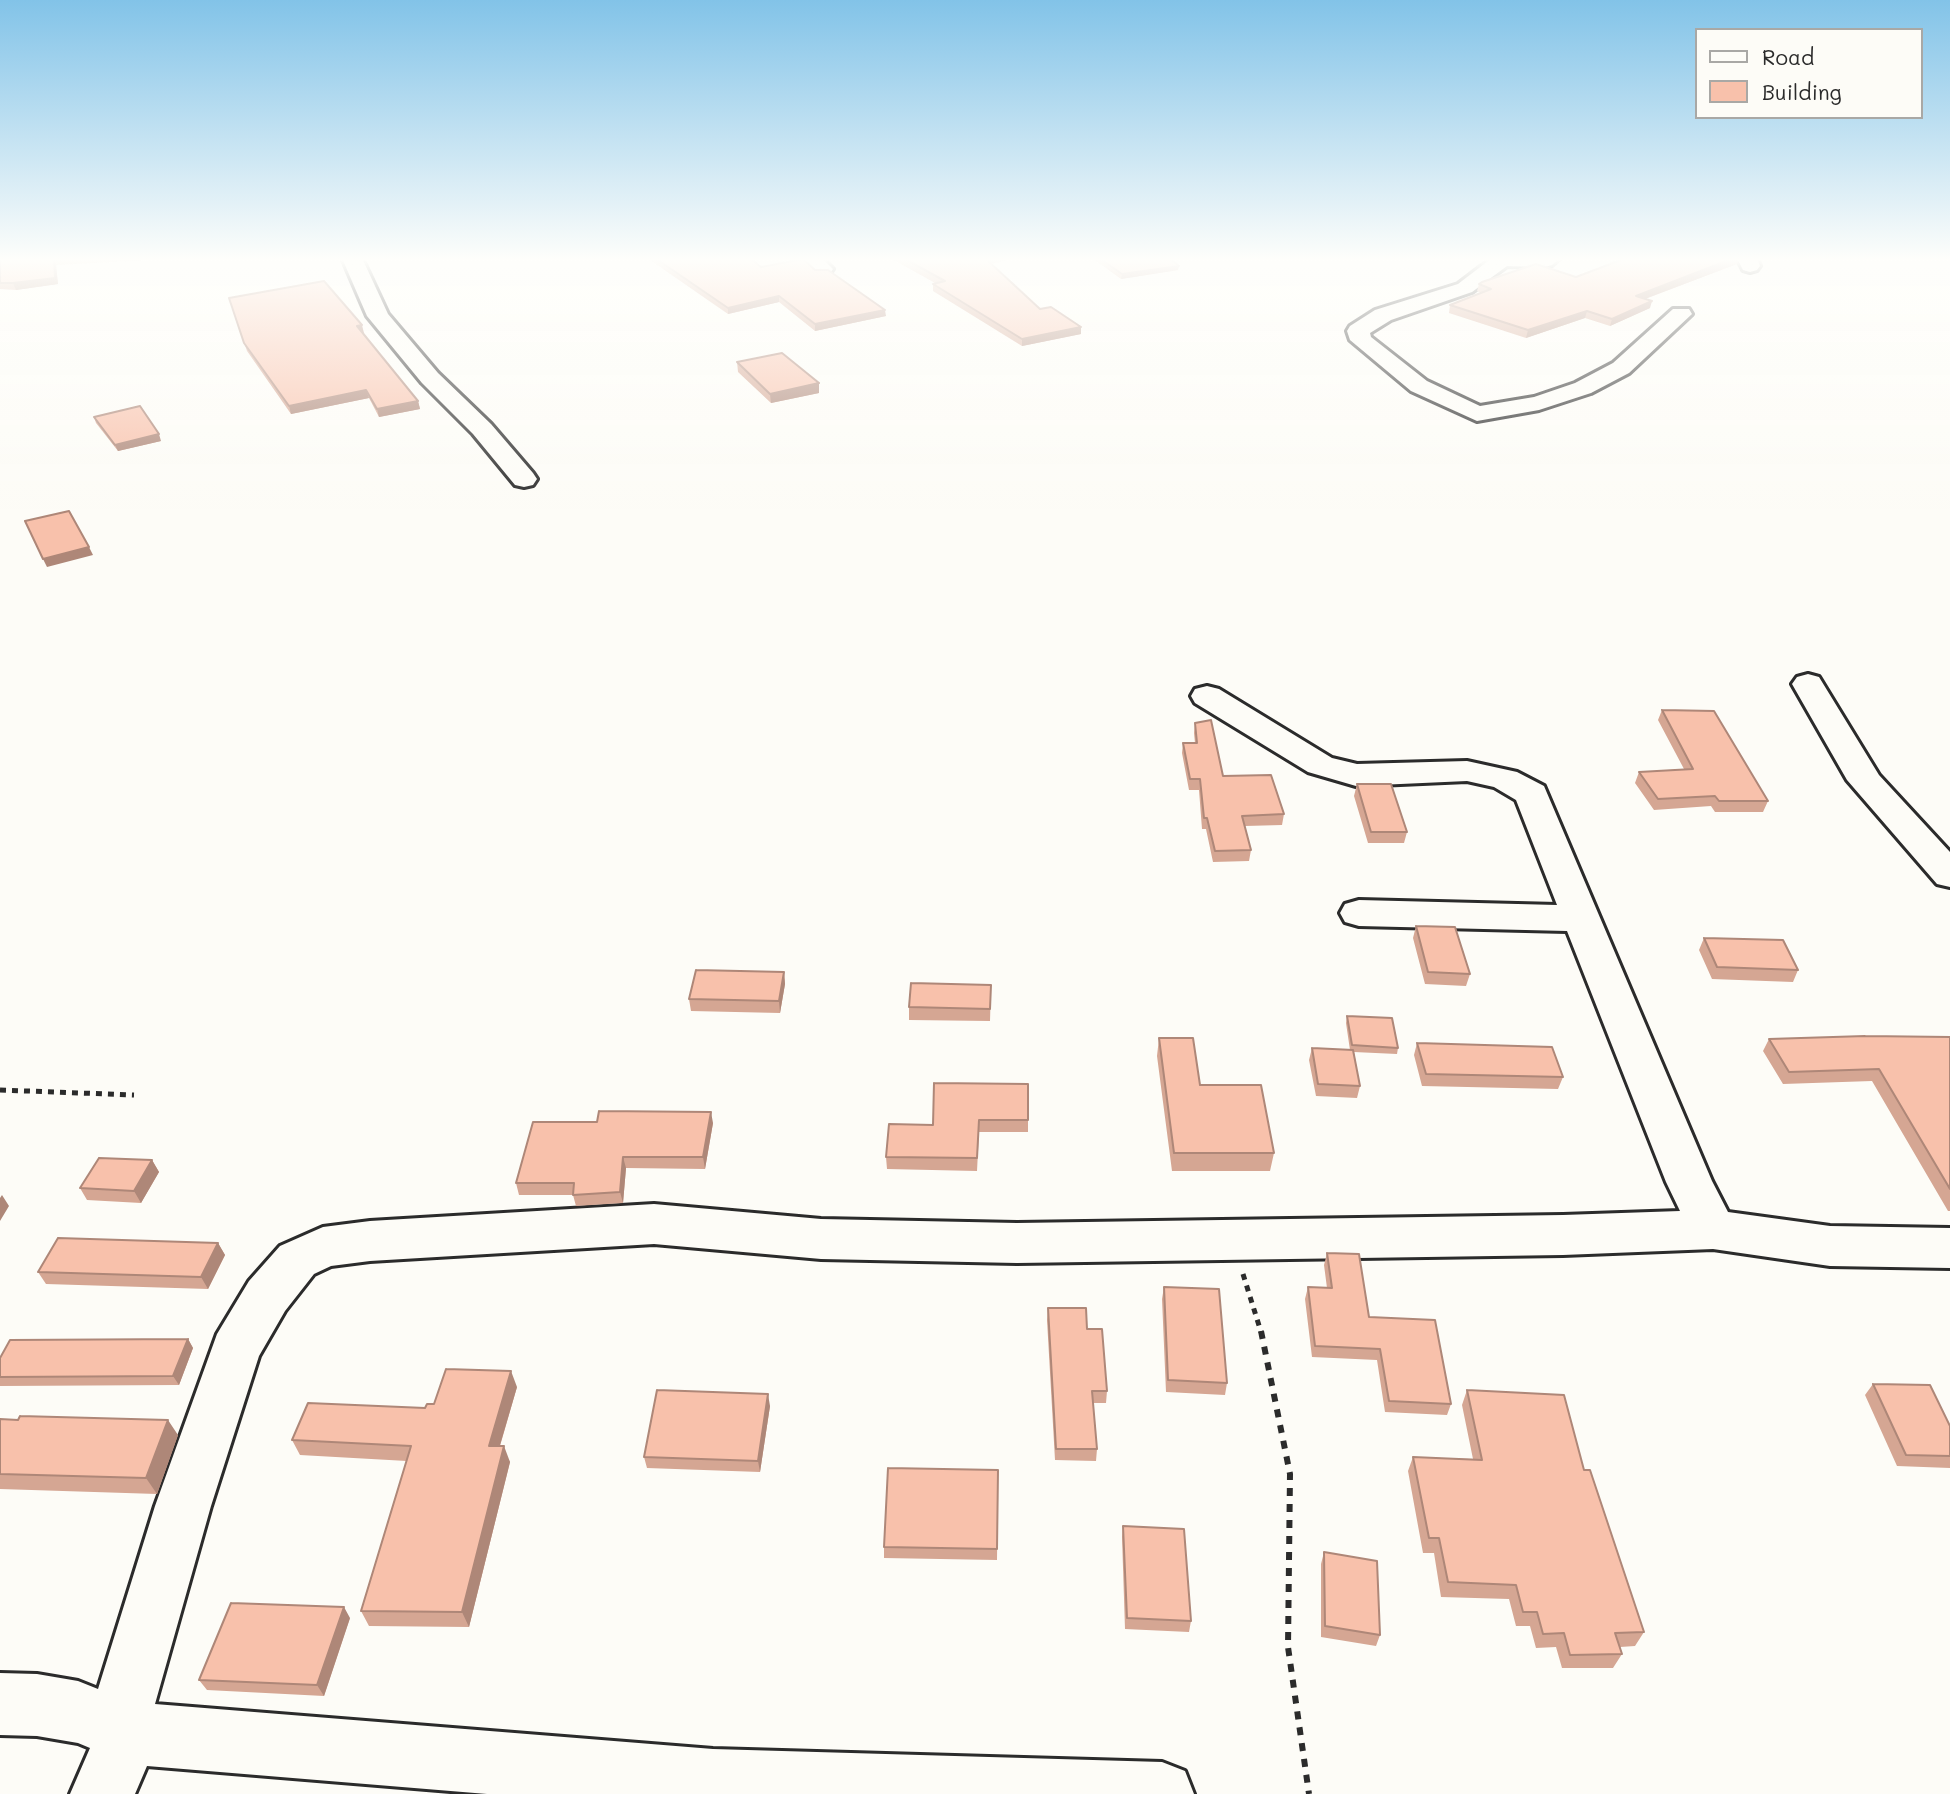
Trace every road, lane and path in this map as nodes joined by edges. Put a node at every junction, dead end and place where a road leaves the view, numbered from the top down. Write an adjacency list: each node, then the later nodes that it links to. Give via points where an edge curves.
1 (400, 342): 4 (street)
2 (1363, 342): 3 (street, via 1419,386 1477,414 1539,403 1583,388 1620,368)
3 (1650, 342)
4 (524, 479)
5 (1808, 684): 7 (street, via 1866,780)
6 (1207, 696): 9 (street, via 1320,765 1356,775 1467,771 1505,779 1531,794)
7 (1950, 875)
8 (1359, 913): 9 (street)
9 (1582, 919): 12 (street, via 1689,1182)
10 (0, 1090): 11 (path)
11 (134, 1094)
12 (1713, 1228): 13 (street); 14 (street, via 1830,1246)
13 (1232, 1240): 16 (street, via 1017,1243 821,1239 654,1224 323,1247 297,1260 267,1296 235,1350 183,1506); 20 (path, via 1264,1341 1290,1474 1288,1647)
14 (1950, 1248)
15 (0, 1704): 16 (street, via 78,1712)
16 (124, 1731): 17 (street); 18 (street)
17 (712, 1788): 19 (street)
18 (102, 1794)
19 (1162, 1794)
20 (1309, 1794)

